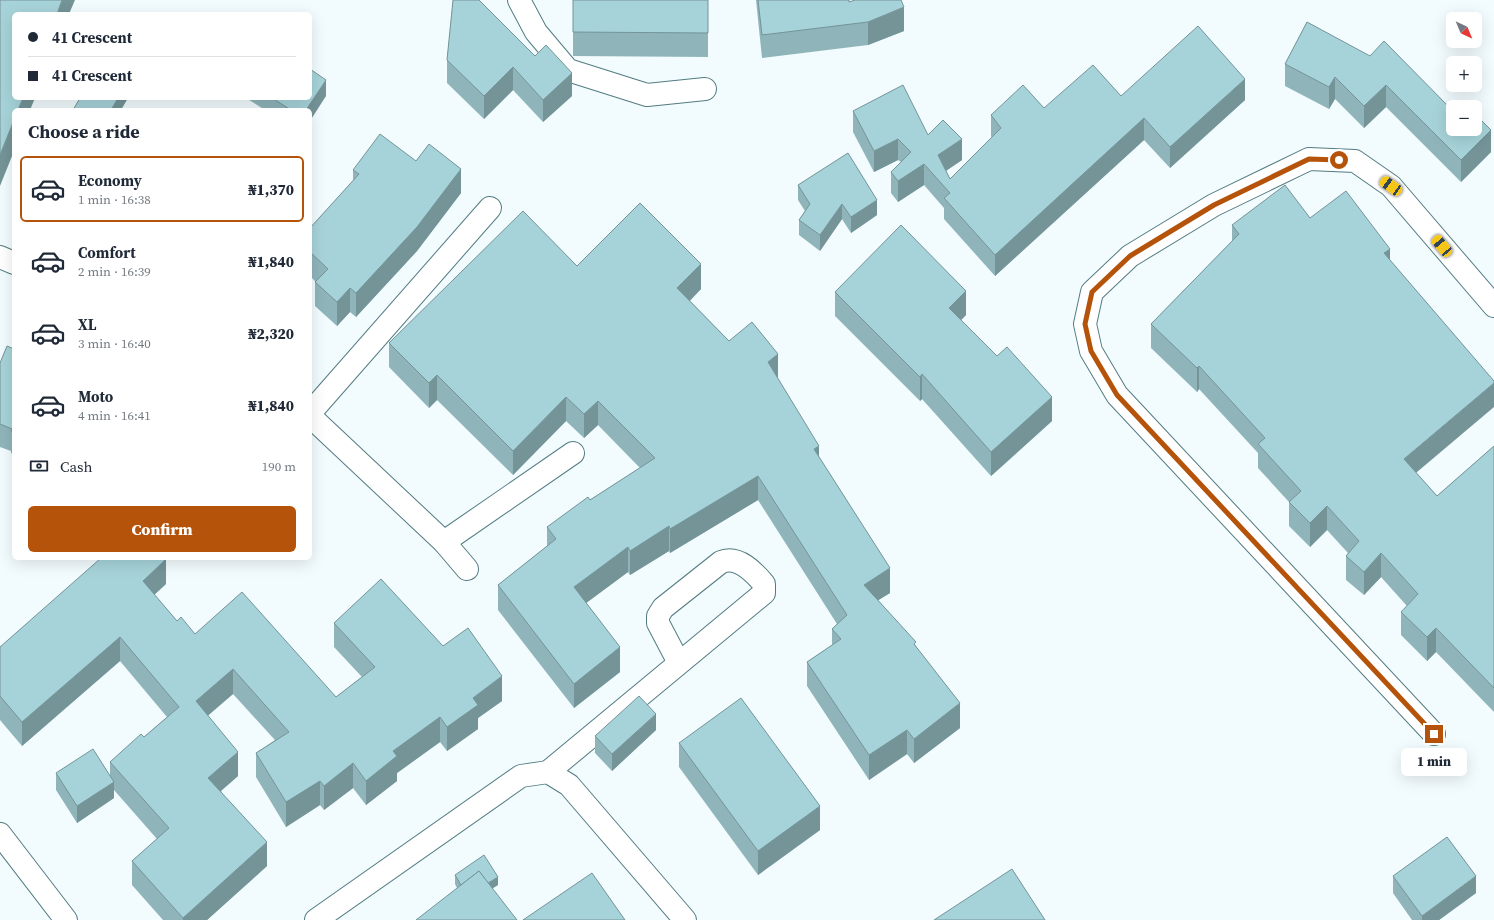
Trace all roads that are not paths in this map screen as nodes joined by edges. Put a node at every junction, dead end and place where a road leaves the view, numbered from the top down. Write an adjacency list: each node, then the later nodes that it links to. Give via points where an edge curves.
1 (519, 0): 2 (street, via 536,32 568,70 647,95)
2 (705, 89)
3 (490, 208): 7 (street)
4 (0, 257): 5 (street)
5 (12, 262)
6 (1494, 306): 13 (street, via 1391,186 1355,161 1309,159 1214,205 1130,256 1092,292 1085,324 1091,351 1117,395)
7 (312, 412)
8 (312, 416): 10 (street)
9 (573, 453): 10 (street)
10 (444, 542): 11 (street)
11 (467, 569)
12 (679, 663): 12 (street, via 764,593 764,584 738,561 729,559 721,562 663,608 658,616 658,623); 14 (street)
13 (1434, 734)
14 (548, 772): 17 (street, via 521,776); 18 (street, via 570,785)
15 (0, 834): 16 (street)
16 (66, 920)
17 (316, 920)
18 (685, 920)

